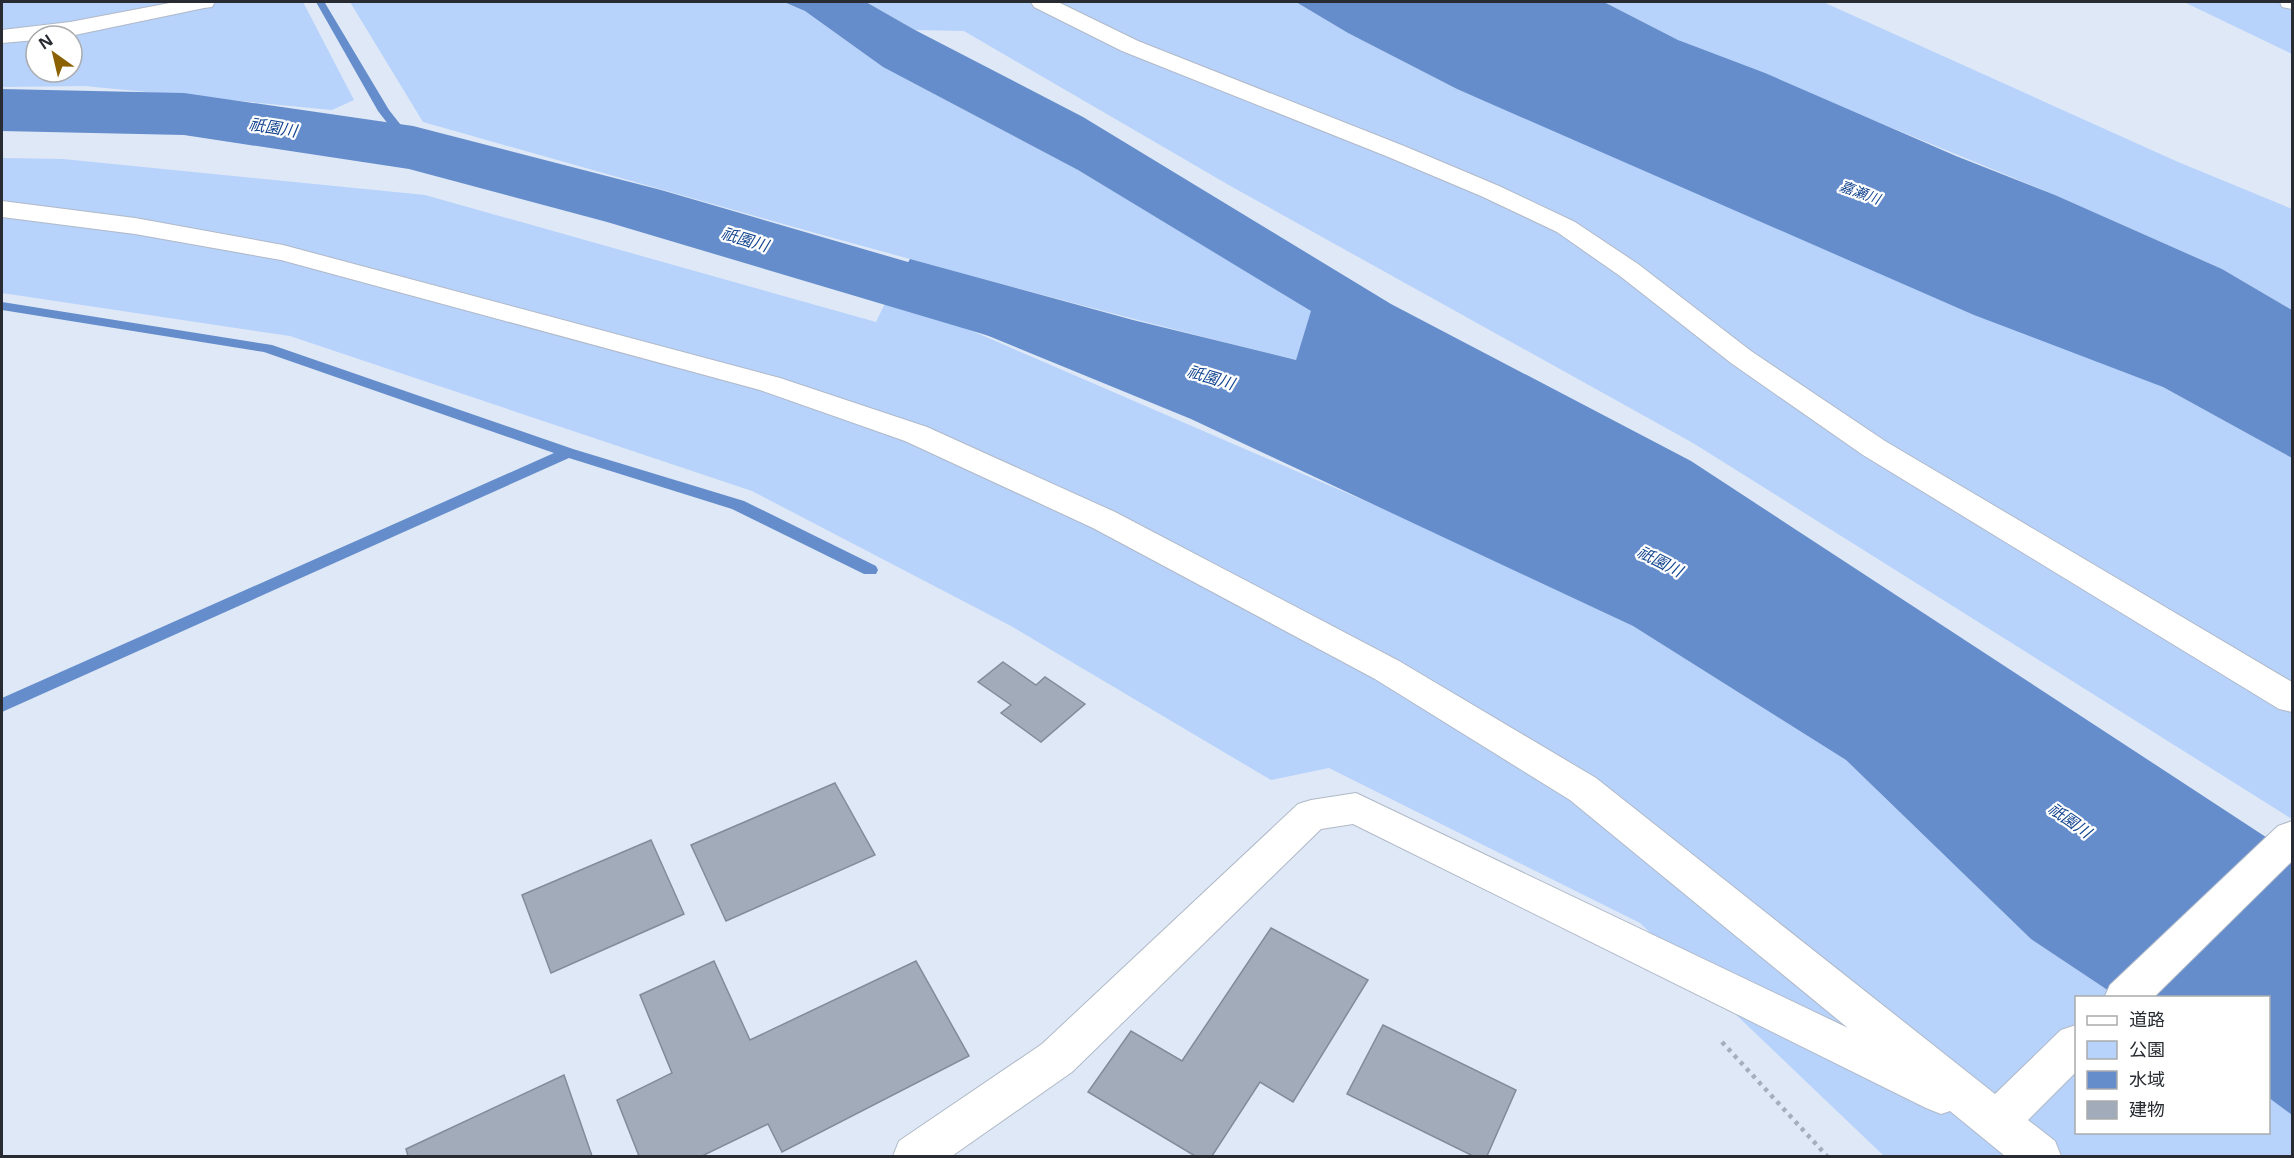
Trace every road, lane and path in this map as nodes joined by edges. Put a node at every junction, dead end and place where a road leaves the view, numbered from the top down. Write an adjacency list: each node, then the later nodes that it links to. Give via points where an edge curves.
1 (204, 2): 3 (street, via 70,29)
2 (1042, 2): 5 (street, via 1130,46 1395,151 1566,227 1629,270 1741,357 1874,448)
3 (2, 37)
4 (2, 209): 10 (street, via 135,226 283,253 770,384 916,434 1104,520 1387,670 1583,789)
5 (2292, 699)
6 (2292, 837): 7 (street)
7 (2127, 996)
8 (1717, 1036): 12 (path)
9 (2075, 1045): 10 (street)
10 (1997, 1121): 11 (street, via 1356,808 1311,815 1057,1058); 13 (street)
11 (915, 1156)
12 (1827, 1156)
13 (2039, 1156)

